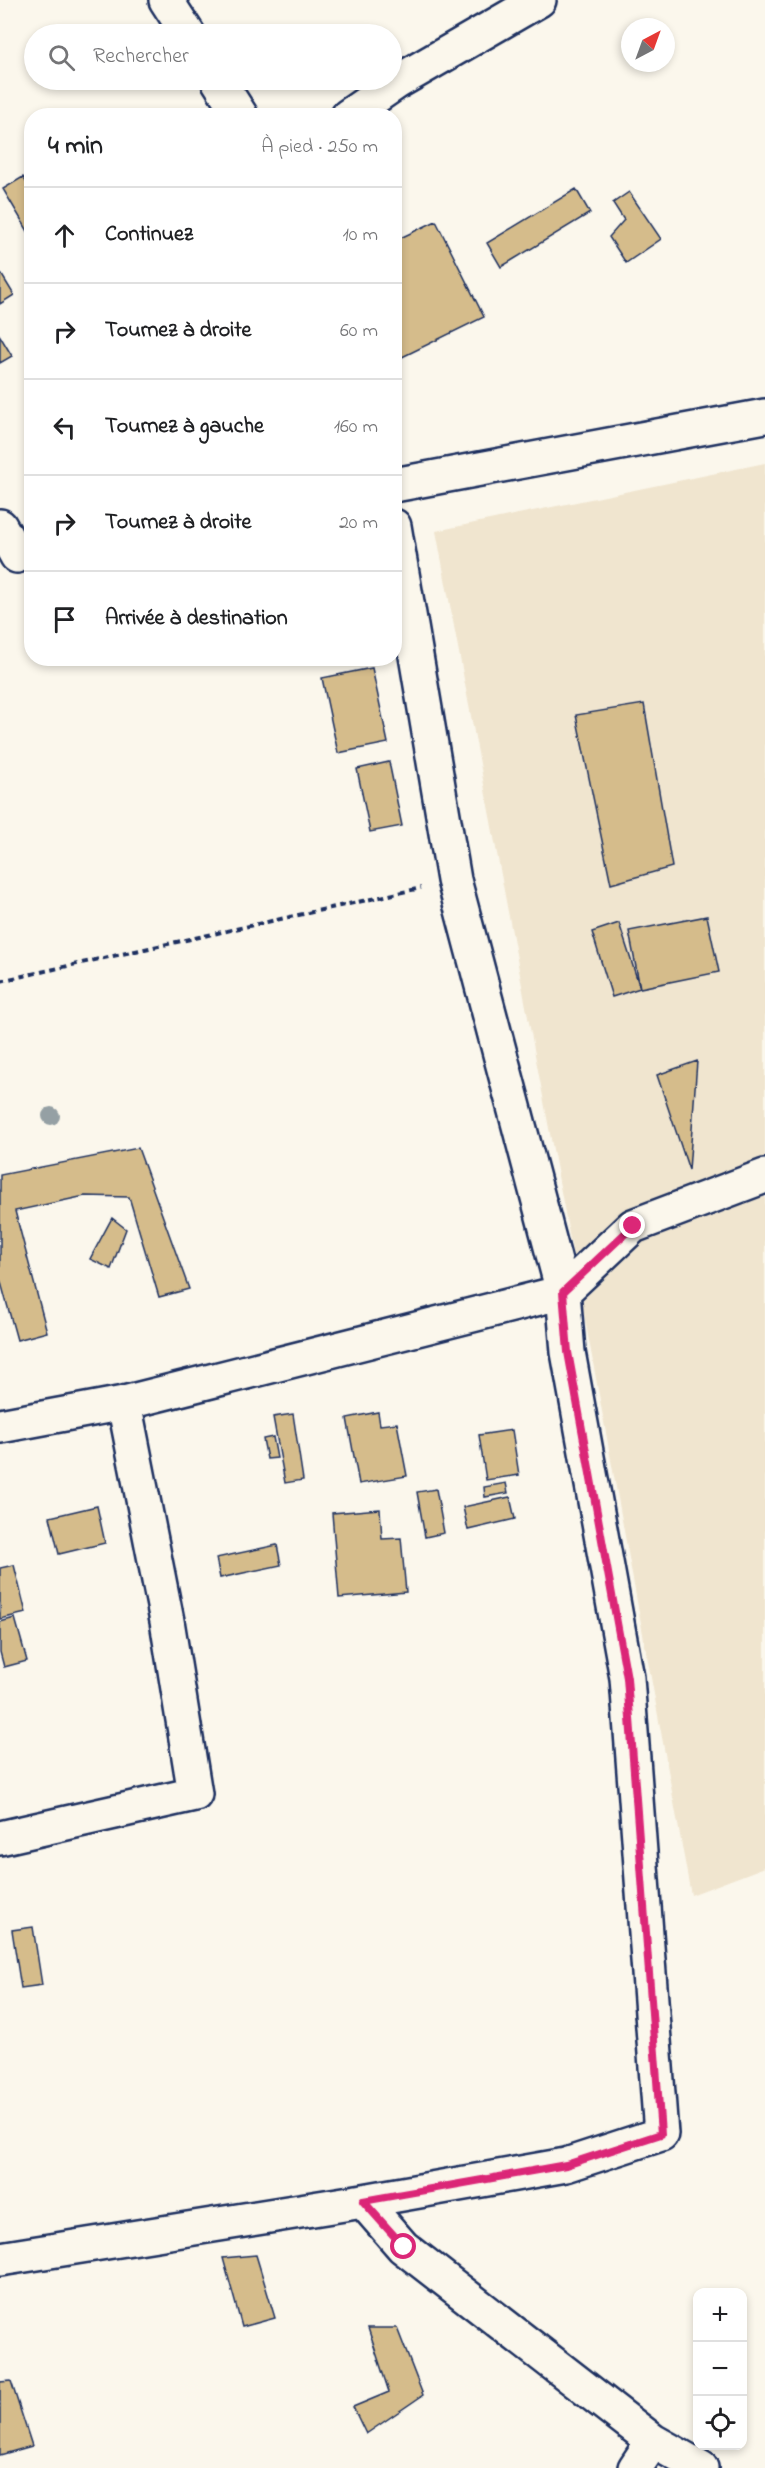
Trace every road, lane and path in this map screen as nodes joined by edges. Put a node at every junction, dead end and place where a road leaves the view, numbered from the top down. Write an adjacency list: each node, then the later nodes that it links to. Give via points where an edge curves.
1 (166, 0): 3 (street)
2 (538, 0): 4 (street)
3 (182, 24)
4 (402, 79)
5 (224, 90): 7 (street)
6 (385, 90): 8 (street)
7 (236, 108)
8 (360, 108)
9 (765, 416): 10 (street)
10 (402, 484)
11 (0, 526): 12 (street)
12 (16, 556)
13 (402, 573): 14 (street)
14 (454, 880): 15 (path); 17 (street)
15 (0, 981)
16 (765, 1176): 17 (street, via 633,1226)
17 (563, 1292): 18 (street); 21 (street, via 568,1352 627,1678 661,2134 566,2165)
18 (124, 1403): 19 (street); 20 (street, via 167,1621 195,1794)
19 (0, 1426)
20 (0, 1838)
21 (363, 2201): 22 (street); 23 (street, via 404,2247)
22 (0, 2259)
23 (653, 2441): 24 (street); 25 (street)
24 (635, 2468)
25 (701, 2468)

